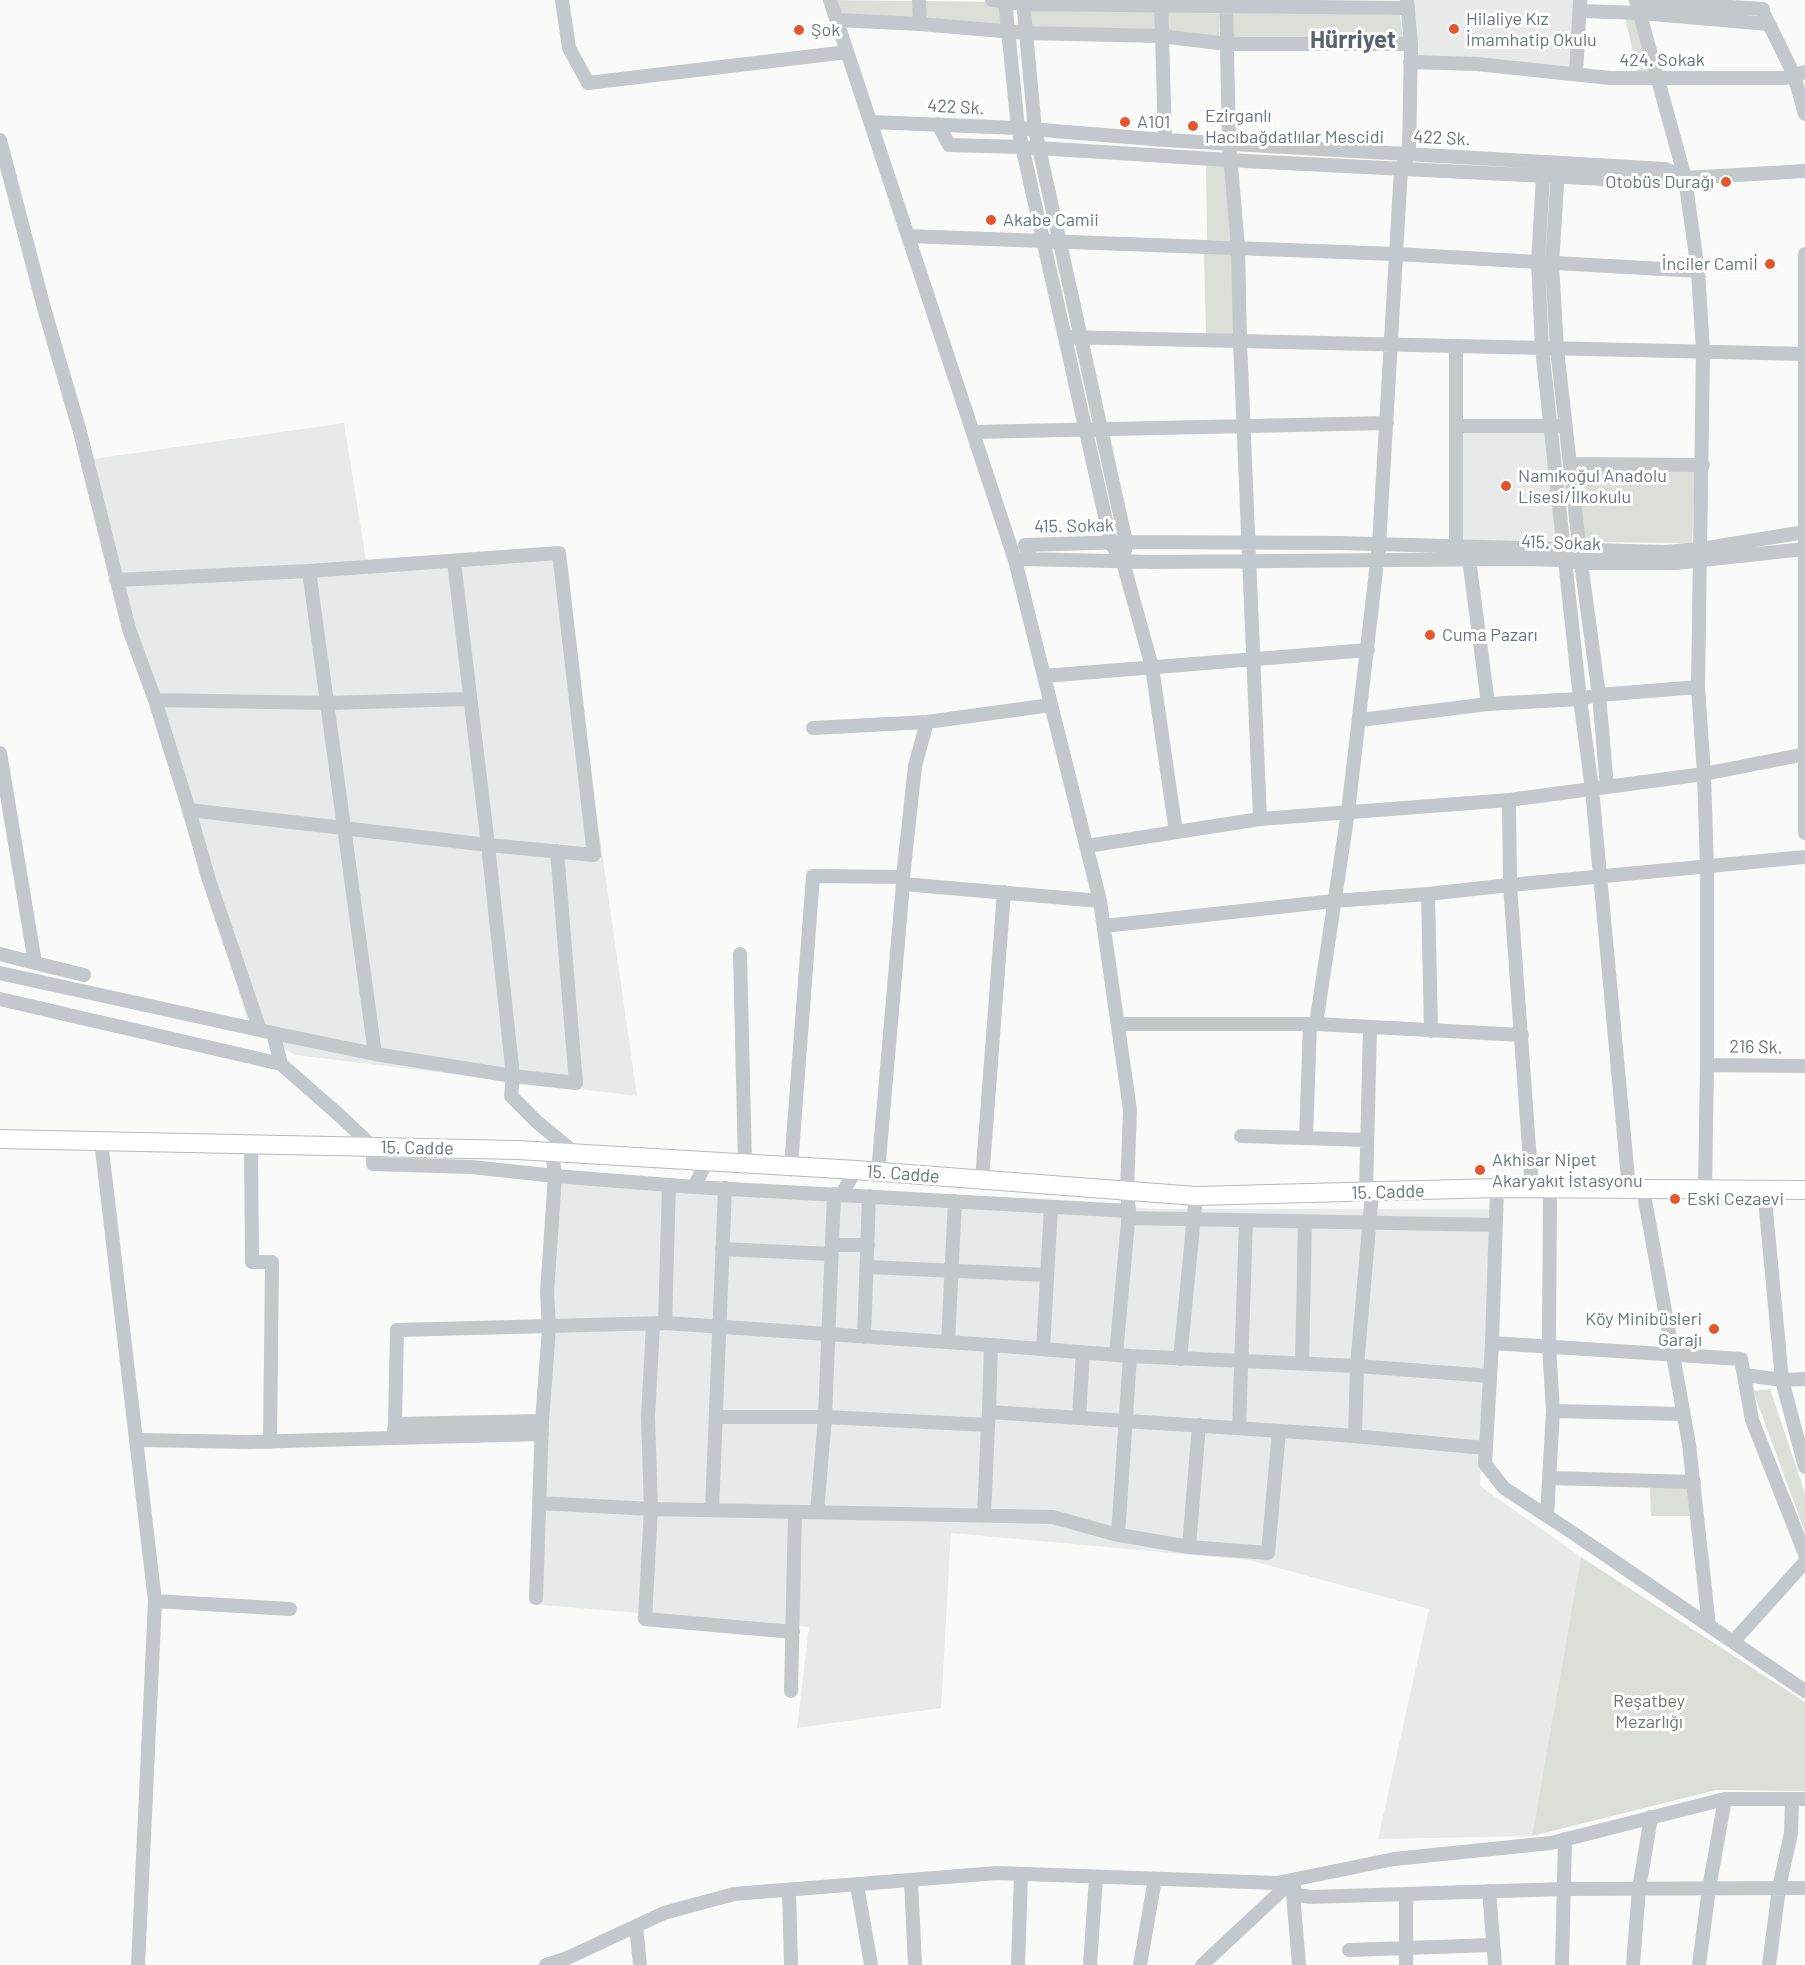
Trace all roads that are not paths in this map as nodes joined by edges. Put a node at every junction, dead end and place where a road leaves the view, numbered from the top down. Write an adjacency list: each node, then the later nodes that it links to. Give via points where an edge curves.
1 (562, 0): 20 (street, via 569,48 588,83)
2 (830, 0): 12 (street)
3 (919, 0): 13 (street)
4 (1001, 0): 5 (street); 15 (street)
5 (1023, 2): 6 (street); 16 (street)
6 (1161, 3): 7 (street); 17 (street)
7 (1226, 3): 8 (street); 18 (street)
8 (1407, 4): 19 (street)
9 (1638, 5): 10 (street); 11 (street); 14 (street); 24 (street)
10 (1761, 5): 14 (street)
11 (1580, 6): 22 (street)
12 (837, 20): 13 (street); 20 (street)
13 (921, 24): 15 (street)
14 (1768, 24): 23 (street)
15 (1008, 32): 16 (street); 28 (street)
16 (1026, 33): 17 (street); 29 (street)
17 (1161, 36): 18 (street); 31 (street)
18 (1227, 44): 19 (street); 32 (street)
19 (1411, 44): 21 (street)
20 (848, 52): 26 (street)
21 (1410, 62): 22 (street, 424. Sokak); 35 (street)
22 (1576, 74): 24 (street, 424. Sokak)
23 (1800, 74): 24 (street, 424. Sokak, via 1785,78); 25 (street)
24 (1658, 78): 40 (street)
25 (1805, 114)
26 (871, 123): 27 (street, 422 Sk.); 41 (street)
27 (938, 124): 28 (street, 422 Sk.); 33 (street, 422 Sk., via 949,146)
28 (1018, 128): 29 (street, 422 Sk.); 33 (street)
29 (1035, 130): 31 (street, 422 Sk.); 34 (street)
30 (0, 140): 84 (street)
31 (1165, 140): 32 (street, 422 Sk.)
32 (1229, 143): 35 (street, 422 Sk.); 36 (street)
33 (1022, 147): 34 (street, 422 Sk.); 42 (street)
34 (1040, 149): 36 (street, 422 Sk.); 43 (street)
35 (1409, 154): 37 (street); 38 (street, 422 Sk.)
36 (1232, 160): 37 (street, 422 Sk.); 44 (street)
37 (1401, 169): 38 (street, 422 Sk.); 45 (street)
38 (1551, 169): 40 (street, 422 Sk., via 1665,169); 47 (street); 48 (street)
39 (1805, 171): 40 (street, 422 Sk.)
40 (1685, 178): 49 (street)
41 (908, 236): 42 (street); 65 (street)
42 (1043, 241): 43 (street); 50 (street)
43 (1059, 242): 44 (street); 51 (street)
44 (1238, 247): 45 (street); 52 (street)
45 (1396, 254): 47 (street); 53 (street)
46 (1805, 254): 58 (street)
47 (1538, 262): 48 (street); 55 (street)
48 (1552, 264): 49 (street); 56 (street)
49 (1698, 272): 57 (street)
50 (1065, 338): 51 (street); 64 (street)
51 (1080, 338): 52 (street); 64 (street)
52 (1240, 341): 53 (street); 63 (street)
53 (1391, 344): 54 (street); 59 (street)
54 (1456, 346): 55 (street); 61 (street)
55 (1542, 348): 56 (street); 62 (street)
56 (1557, 349): 57 (street); 60 (street)
57 (1703, 351): 58 (street); 67 (street)
58 (1805, 354): 68 (street)
59 (1387, 423): 63 (street); 73 (street)
60 (1565, 425): 62 (street); 66 (street)
61 (1456, 426): 62 (street); 74 (street)
62 (1550, 426): 75 (street)
63 (1244, 427): 64 (street); 71 (street)
64 (1093, 429): 65 (street); 69 (street); 70 (street)
65 (973, 432): 79 (street)
66 (1570, 464): 67 (street); 77 (street)
67 (1703, 465): 76 (street)
68 (1804, 532): 72 (street); 76 (street, 415. Sokak)
69 (1126, 542): 70 (street, 415. Sokak); 71 (street, 415. Sokak); 82 (street)
70 (1111, 543): 78 (street, 415. Sokak, via 1025,545); 82 (street)
71 (1248, 543): 73 (street, 415. Sokak); 80 (street)
72 (1804, 550): 76 (street, 415. Sokak); 101 (street)
73 (1378, 552): 74 (street, 415. Sokak); 80 (street, 415. Sokak); 85 (street)
74 (1462, 553): 75 (street, 415. Sokak); 95 (street)
75 (1565, 554): 77 (street, 415. Sokak); 92 (street)
76 (1701, 555): 77 (street, 415. Sokak, via 1665,552); 89 (street)
77 (1580, 556): 90 (street)
78 (1031, 559): 79 (street); 82 (street, 415. Sokak)
79 (1015, 560): 88 (street)
80 (1249, 561): 82 (street, 415. Sokak); 86 (street)
81 (454, 562): 83 (street); 91 (street); 114 (street, via 559,553 594,855)
82 (1123, 562): 87 (street)
83 (309, 571): 84 (street); 94 (street)
84 (116, 580): 93 (street)
85 (1368, 650): 86 (street); 97 (street)
86 (1253, 660): 87 (street); 108 (street)
87 (1152, 668): 88 (street); 110 (street)
88 (1044, 676): 96 (street)
89 (1698, 687): 90 (street); 102 (street)
90 (1599, 695): 92 (street); 103 (street)
91 (470, 699): 94 (street); 112 (street)
92 (1580, 699): 95 (street); 104 (street)
93 (155, 700): 94 (street); 106 (street)
94 (328, 703): 109 (street)
95 (1488, 704): 97 (street)
96 (1051, 705): 98 (street); 113 (street)
97 (1360, 720): 107 (street)
98 (927, 722): 99 (street); 118 (street, via 915,766)
99 (813, 728)
100 (0, 753): 127 (street)
101 (1805, 754): 102 (street); 111 (street)
102 (1704, 774): 103 (street); 116 (street)
103 (1607, 787): 104 (street)
104 (1592, 789): 105 (street); 117 (street)
105 (1509, 801): 107 (street); 119 (street)
106 (189, 810): 109 (street); 135 (street, via 209,880)
107 (1348, 812): 108 (street); 123 (street)
108 (1260, 819): 110 (street)
109 (345, 827): 112 (street); 137 (street)
110 (1176, 832): 113 (street)
111 (1805, 833)
112 (488, 845): 114 (street); 141 (street)
113 (1087, 846): 122 (street)
114 (557, 851): 141 (street, via 576,1083)
115 (1805, 857): 116 (street)
116 (1707, 868): 117 (street); 139 (street)
117 (1599, 877): 119 (street); 163 (street)
118 (903, 880): 120 (street); 153 (street, via 813,876); 155 (street)
119 (1510, 885): 121 (street); 136 (street)
120 (1004, 892): 122 (street); 157 (street)
121 (1428, 894): 123 (street); 134 (street)
122 (1100, 901): 124 (street)
123 (1334, 901): 124 (street); 132 (street)
124 (1104, 926): 131 (street)
125 (0, 954): 127 (street)
126 (740, 954): 152 (street)
127 (35, 963): 129 (street)
128 (0, 973): 135 (street)
129 (84, 975)
130 (0, 999): 138 (street)
131 (1118, 1024): 132 (street); 167 (street, via 1130,1110)
132 (1313, 1024): 133 (street); 143 (street)
133 (1370, 1028): 134 (street); 145 (street)
134 (1431, 1031): 136 (street)
135 (266, 1032): 137 (street); 138 (street)
136 (1522, 1035): 162 (street)
137 (375, 1054): 141 (street)
138 (281, 1064): 148 (street)
139 (1707, 1065): 140 (street, 216 Sk.); 164 (street)
140 (1805, 1066)
141 (513, 1076): 150 (street, via 511,1096)
142 (1240, 1136): 143 (street)
143 (1306, 1138): 145 (street)
144 (0, 1139): 146 (main road, 15. Cadde)
145 (1367, 1140): 168 (street)
146 (101, 1141): 147 (main road, 15. Cadde); 221 (street)
147 (251, 1144): 148 (main road, 15. Cadde); 222 (street, via 252,1262 272,1262)
148 (373, 1147): 149 (main road, 15. Cadde); 156 (street, via 373,1164 472,1167)
149 (552, 1152): 150 (main road, 15. Cadde); 156 (street)
150 (576, 1154): 151 (main road, 15. Cadde)
151 (707, 1161): 152 (main road, 15. Cadde); 159 (street)
152 (745, 1163): 153 (main road, 15. Cadde)
153 (791, 1166): 154 (main road, 15. Cadde)
154 (856, 1170): 155 (main road, 15. Cadde); 169 (street)
155 (878, 1172): 157 (main road, 15. Cadde)
156 (555, 1176): 158 (street); 187 (street)
157 (982, 1180): 167 (main road, 15. Cadde)
158 (669, 1185): 159 (street); 186 (street)
159 (694, 1186): 160 (street)
160 (725, 1188): 169 (street); 181 (street)
161 (1497, 1188): 162 (main road, 15. Cadde); 168 (main road, 15. Cadde); 179 (street)
162 (1541, 1189): 163 (main road, 15. Cadde); 194 (street)
163 (1636, 1189): 164 (main road, 15. Cadde); 198 (street)
164 (1705, 1189): 165 (main road, 15. Cadde)
165 (1764, 1189): 166 (main road, 15. Cadde); 206 (street)
166 (1805, 1190)
167 (1127, 1191): 171 (main road, 15. Cadde); 174 (street)
168 (1369, 1193): 171 (main road, 15. Cadde); 178 (street)
169 (837, 1195): 170 (street); 182 (street)
170 (869, 1196): 172 (street); 180 (street)
171 (1196, 1196): 175 (street)
172 (956, 1201): 173 (street); 184 (street)
173 (1051, 1207): 174 (street); 185 (street)
174 (1129, 1215): 175 (street); 197 (street)
175 (1192, 1220): 176 (street); 199 (street)
176 (1246, 1221): 177 (street); 200 (street)
177 (1305, 1222): 178 (street); 201 (street)
178 (1371, 1223): 179 (street); 202 (street)
179 (1495, 1226): 192 (street)
180 (868, 1245): 182 (street); 183 (street)
181 (722, 1249): 182 (street); 188 (street)
182 (831, 1250): 189 (street)
183 (868, 1267): 184 (street); 190 (street)
184 (952, 1271): 185 (street); 191 (street)
185 (1047, 1275): 195 (street)
186 (659, 1324): 187 (street); 188 (street); 228 (street, via 648,1417)
187 (549, 1326): 214 (street, via 397,1330); 216 (street)
188 (720, 1327): 189 (street); 209 (street)
189 (828, 1334): 190 (street); 210 (street)
190 (864, 1337): 191 (street)
191 (948, 1342): 193 (street)
192 (1492, 1343): 194 (street); 204 (street)
193 (991, 1345): 195 (street); 212 (street)
194 (1549, 1346): 198 (street); 207 (street)
195 (1043, 1349): 196 (street)
196 (1083, 1352): 197 (street); 211 (street)
197 (1123, 1355): 199 (street); 213 (street)
198 (1672, 1355): 203 (street, via 1741,1359); 208 (street)
199 (1180, 1359): 200 (street)
200 (1241, 1362): 201 (street); 217 (street)
201 (1302, 1364): 202 (street)
202 (1357, 1366): 204 (street); 219 (street)
203 (1745, 1375): 206 (street); 236 (street, via 1752,1420)
204 (1490, 1376): 223 (street)
205 (1805, 1379): 206 (street)
206 (1782, 1380): 224 (street)
207 (1552, 1411): 208 (street); 225 (street)
208 (1683, 1414): 226 (street)
209 (716, 1417): 210 (street); 229 (street)
210 (825, 1417): 212 (street); 231 (street)
211 (1079, 1417): 212 (street); 213 (street)
212 (989, 1419): 232 (street)
213 (1126, 1420): 215 (street); 234 (street)
214 (395, 1424): 216 (street); 220 (street)
215 (1199, 1425): 217 (street); 235 (street)
216 (542, 1428): 220 (street); 227 (street)
217 (1239, 1428): 218 (street)
218 (1279, 1431): 219 (street); 235 (street, via 1268,1553)
219 (1355, 1436): 223 (street)
220 (393, 1438): 222 (street)
221 (137, 1440): 222 (street); 239 (street)
222 (270, 1442)
223 (1486, 1448): 233 (street, via 1485,1464 1504,1488)
224 (1805, 1467)
225 (1549, 1478): 226 (street); 233 (street)
226 (1694, 1482): 241 (street)
227 (539, 1503): 228 (street); 238 (street)
228 (651, 1509): 229 (street); 242 (street, via 645,1619)
229 (712, 1510): 230 (street)
230 (795, 1512): 231 (street); 242 (street)
231 (817, 1512): 232 (street)
232 (984, 1516): 234 (street, via 1053,1517)
233 (1547, 1516): 241 (street)
234 (1118, 1534): 235 (street)
235 (1189, 1547)
236 (1805, 1554)
237 (1805, 1562): 243 (street)
238 (536, 1598)
239 (156, 1601): 240 (street); 269 (street)
240 (290, 1609)
241 (1710, 1626): 243 (street)
242 (793, 1632): 244 (street)
243 (1733, 1642): 245 (street)
244 (791, 1691)
245 (1805, 1691)
246 (1725, 1799): 247 (street); 248 (street); 256 (street)
247 (1798, 1799): 257 (street)
248 (1651, 1817): 249 (street); 260 (street)
249 (1565, 1839): 253 (street, via 1394,1859); 259 (street)
250 (1021, 1874): 251 (street); 254 (street); 275 (street)
251 (1096, 1877): 252 (street); 276 (street)
252 (1155, 1879): 253 (street, via 1277,1883); 277 (street)
253 (1295, 1879): 263 (street); 278 (street)
254 (911, 1881): 255 (street); 274 (street)
255 (857, 1885): 261 (street); 273 (street)
256 (1709, 1888): 257 (street); 260 (street); 284 (street)
257 (1779, 1888): 258 (street); 285 (street)
258 (1805, 1888)
259 (1564, 1889): 260 (street); 262 (street); 282 (street)
260 (1639, 1889): 283 (street)
261 (789, 1890): 265 (street, via 734,1894 664,1913); 272 (street)
262 (1489, 1891): 264 (street); 266 (street)
263 (1293, 1894): 264 (street); 279 (street)
264 (1406, 1894): 267 (street)
265 (636, 1926): 270 (street); 271 (street)
266 (1493, 1945): 267 (street); 281 (street)
267 (1406, 1948): 268 (street); 280 (street)
268 (1349, 1950)
269 (138, 1965)
270 (546, 1965)
271 (640, 1965)
272 (791, 1965)
273 (871, 1965)
274 (915, 1965)
275 (1018, 1965)
276 (1090, 1965)
277 (1140, 1965)
278 (1202, 1965)
279 (1299, 1965)
280 (1406, 1965)
281 (1495, 1965)
282 (1562, 1965)
283 (1633, 1965)
284 (1699, 1965)
285 (1769, 1965)

